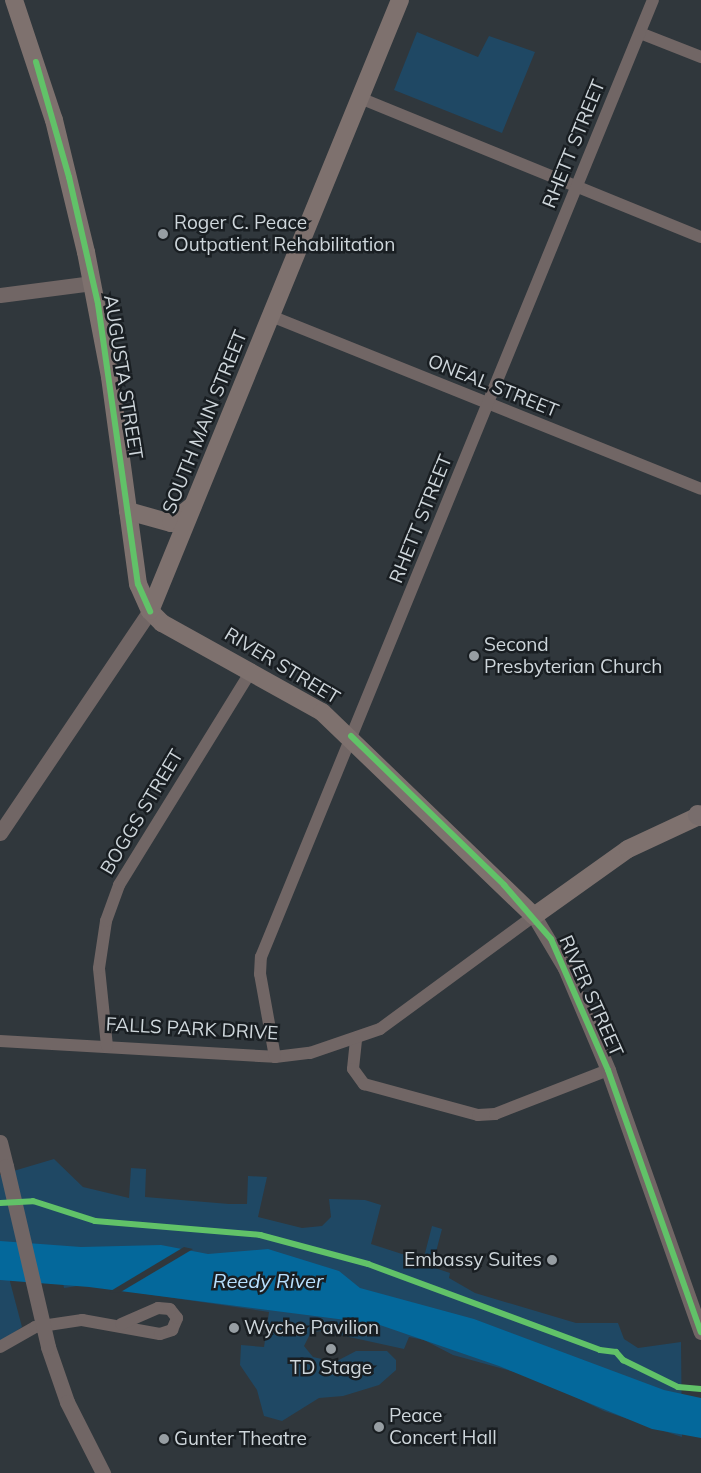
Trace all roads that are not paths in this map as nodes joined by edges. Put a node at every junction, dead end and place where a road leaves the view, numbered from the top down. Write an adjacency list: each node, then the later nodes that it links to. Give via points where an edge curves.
1 (14, 0): 9 (main road, AUGUSTA STREET, via 54,120)
2 (400, 0): 6 (main road, SOUTH MAIN STREET)
3 (653, 0): 4 (street, RHETT STREET)
4 (640, 33): 5 (street); 7 (street, RHETT STREET)
5 (701, 57)
6 (360, 98): 7 (street); 11 (main road, SOUTH MAIN STREET)
7 (577, 185): 8 (street); 12 (street, RHETT STREET)
8 (701, 237)
9 (92, 283): 10 (street); 15 (main road, AUGUSTA STREET)
10 (0, 295)
11 (271, 316): 12 (street, ONEAL STREET); 14 (main road, SOUTH MAIN STREET)
12 (489, 403): 13 (street, ONEAL STREET); 18 (street, RHETT STREET)
13 (701, 489)
14 (196, 503): 15 (main road, via 171,523); 16 (main road, SOUTH MAIN STREET)
15 (128, 511): 16 (main road, AUGUSTA STREET, via 138,584)
16 (150, 611): 17 (main road, RIVER STREET, via 162,623); 20 (street, SOUTH MAIN STREET)
17 (252, 670): 18 (main road, RIVER STREET, via 322,712); 24 (street, BOGGS STREET, via 119,884 106,921 99,968)
18 (351, 736): 21 (main road, RIVER STREET); 25 (street, RHETT STREET, via 261,957 260,974)
19 (700, 815): 21 (main road, FALLS PARK DRIVE, via 628,850)
20 (0, 833)
21 (534, 916): 22 (street, FALLS PARK DRIVE, via 410,1010); 26 (street, RIVER STREET, via 565,968)
22 (356, 1040): 25 (street, FALLS PARK DRIVE); 26 (street, via 353,1069 364,1084 486,1116)
23 (0, 1041): 24 (street, FALLS PARK DRIVE)
24 (107, 1046): 25 (street, FALLS PARK DRIVE)
25 (275, 1057)
26 (608, 1070): 29 (street, RIVER STREET)
27 (0, 1142): 31 (street, bridge, via 48,1347 67,1402)
28 (122, 1324): 30 (street, via 82,1320 35,1326)
29 (701, 1332)
30 (0, 1347)
31 (103, 1473)

